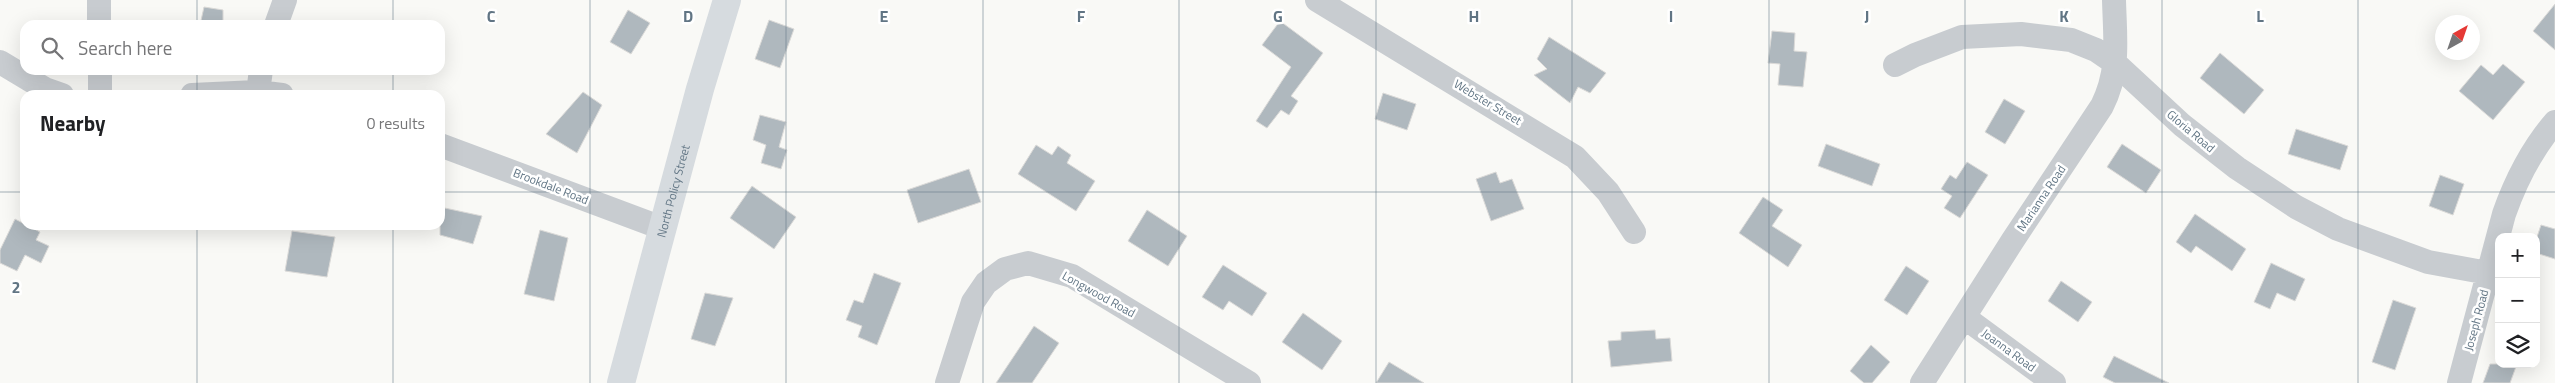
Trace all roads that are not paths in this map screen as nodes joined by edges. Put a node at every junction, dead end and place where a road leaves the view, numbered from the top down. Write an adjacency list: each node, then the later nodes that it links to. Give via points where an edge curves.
1 (99, 0): 6 (street)
2 (285, 0): 7 (street)
3 (727, 0): 21 (street, North Policy Street)
4 (1317, 0): 22 (street, Webster Street, via 1575,157 1608,192)
5 (2114, 0): 9 (street, Marianna Road)
6 (100, 20)
7 (278, 20)
8 (0, 62): 11 (street)
9 (2116, 63): 10 (street, Gloria Road, via 2071,40 2021,34 1962,37 1915,54); 23 (street, Gloria Road, via 2182,125 2237,168 2296,207 2338,228 2428,262); 24 (street, Marianna Road, via 2112,87 2102,106)
10 (1896, 65)
11 (20, 74)
12 (21, 75): 15 (street)
13 (100, 75): 16 (street)
14 (259, 81): 17 (street); 18 (street)
15 (50, 90)
16 (100, 90)
17 (216, 90)
18 (274, 90)
19 (2551, 134): 23 (street, Joseph Road, via 2513,188)
20 (445, 146): 21 (street, Brookdale Road)
21 (662, 228): 25 (street, North Policy Street)
22 (1634, 232)
23 (2488, 273): 30 (street, Joseph Road)
24 (1964, 318): 28 (street, Marianna Road); 29 (street, Joanna Road)
25 (621, 383)
26 (947, 383): 27 (street, Longwood Road, via 973,302 986,283 1005,269 1028,263 1072,276)
27 (1250, 383)
28 (1922, 383)
29 (2054, 383)
30 (2459, 383)

